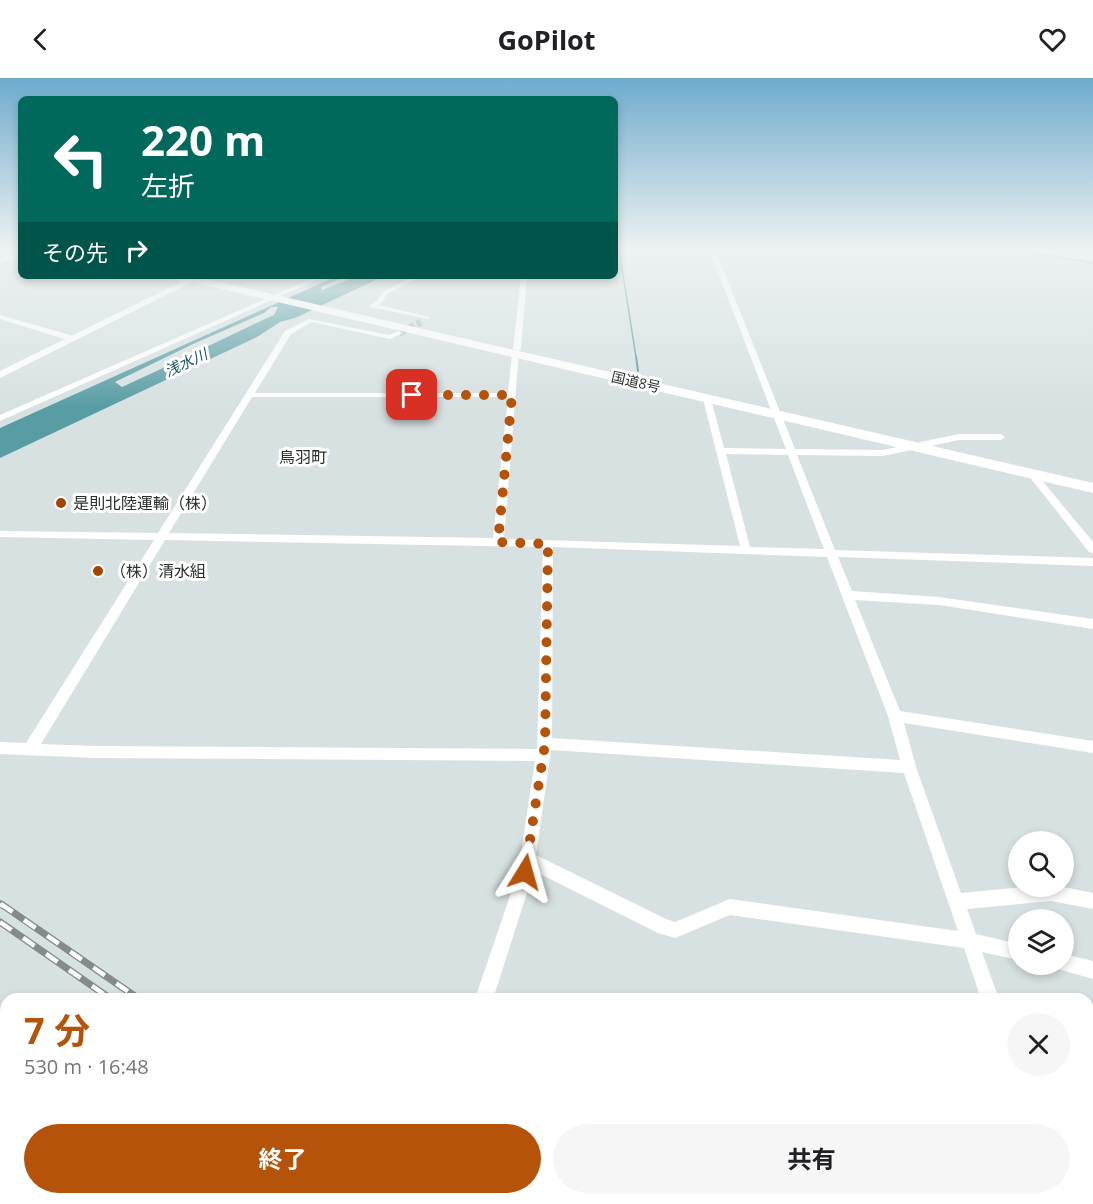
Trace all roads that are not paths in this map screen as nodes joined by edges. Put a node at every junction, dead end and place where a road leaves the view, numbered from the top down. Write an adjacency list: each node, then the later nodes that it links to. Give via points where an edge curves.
1 (143, 302): 12 (street)
2 (265, 302): 19 (street)
3 (298, 302): 8 (highway, 国道8号)
4 (305, 302): 8 (highway, 国道8号)
5 (379, 302): 10 (street, via 372,306 427,318)
6 (522, 302): 13 (street)
7 (733, 302): 18 (street)
8 (331, 308): 13 (highway, 国道8号)
9 (0, 317): 12 (street)
10 (421, 322)
11 (399, 333): 15 (street, via 390,337 311,320 288,333)
12 (74, 339): 14 (street)
13 (517, 351): 16 (street); 17 (highway, 国道8号); 18 (highway, 国道8号)
14 (0, 375)
15 (249, 395): 16 (street); 29 (street)
16 (512, 395): 30 (street)
17 (707, 399): 18 (highway, 国道8号); 23 (street)
18 (777, 411): 21 (highway, 国道8号); 22 (highway, 国道8号); 24 (street)
19 (0, 418)
20 (1001, 437): 21 (street)
21 (927, 442): 22 (street); 26 (highway, 国道8号)
22 (910, 446): 24 (street, via 883,453); 25 (highway, 国道8号)
23 (719, 451): 24 (street); 33 (street)
24 (793, 452): 34 (street)
25 (1032, 474): 27 (highway, 国道8号); 32 (street)
26 (1093, 481)
27 (1093, 488)
28 (0, 534): 29 (street)
29 (163, 536): 30 (street); 41 (street)
30 (498, 542): 31 (street)
31 (548, 544): 33 (street); 42 (street)
32 (1093, 549)
33 (746, 551): 34 (street)
34 (833, 553): 35 (street); 36 (street)
35 (1093, 562)
36 (846, 595): 37 (street, via 939,601); 38 (street)
37 (1093, 624)
38 (895, 716): 39 (street); 43 (street)
39 (1093, 747)
40 (0, 748): 41 (street)
41 (30, 749): 42 (street)
42 (544, 750): 43 (street); 44 (street)
43 (909, 767): 46 (street)
44 (527, 859): 47 (street, via 675,930 730,907); 51 (street)
45 (1093, 901): 46 (street, via 1051,893)
46 (955, 902): 47 (street)
47 (971, 941): 48 (street); 52 (street)
48 (1008, 950)
49 (1074, 965): 50 (street)
50 (1093, 970)
51 (486, 993)
52 (988, 993)

